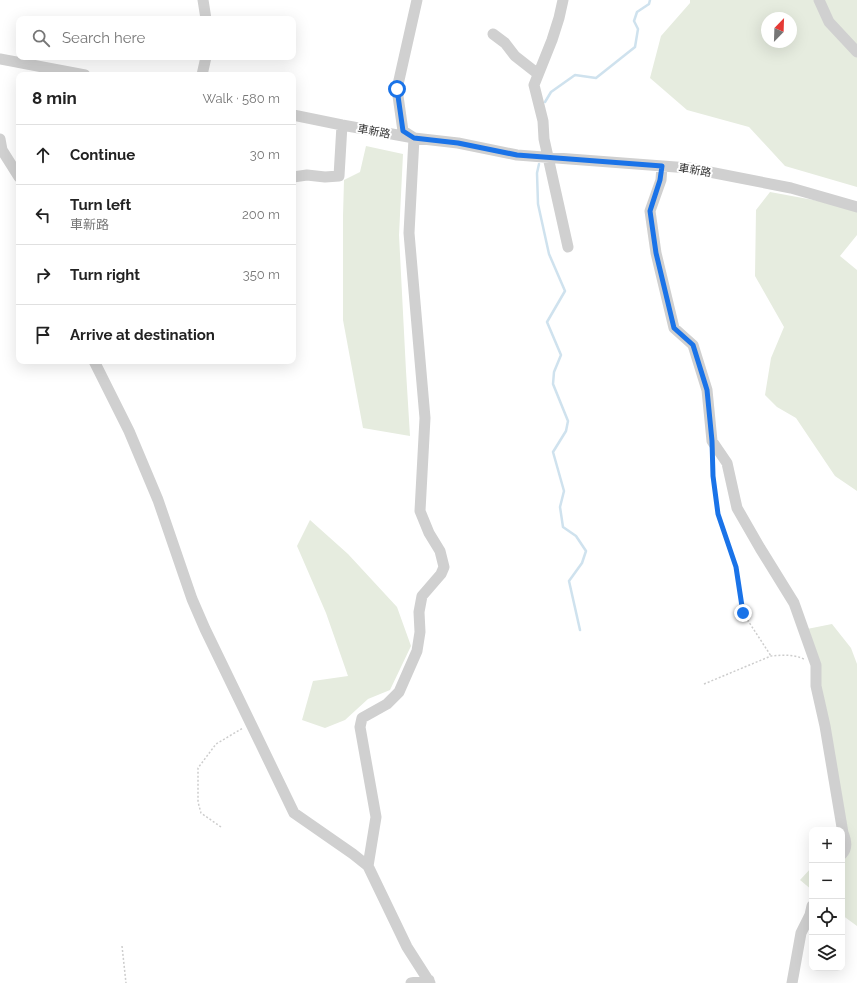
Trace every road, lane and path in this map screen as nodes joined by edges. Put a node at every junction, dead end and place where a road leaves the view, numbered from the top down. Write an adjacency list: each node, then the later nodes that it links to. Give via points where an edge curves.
1 (202, 0): 5 (street)
2 (417, 0): 15 (street, via 397,89 403,131)
3 (563, 0): 12 (street, via 552,40)
4 (819, 0): 7 (street, via 829,22)
5 (205, 16)
6 (493, 34): 12 (street)
7 (857, 52)
8 (0, 59): 10 (street)
9 (205, 60): 11 (street)
10 (69, 72)
11 (203, 72)
12 (538, 74): 17 (street, via 534,86 543,121)
13 (296, 116): 14 (street, 車新路)
14 (342, 125): 15 (street, 車新路); 20 (street, via 339,176 325,178 307,174)
15 (414, 138): 17 (street, 車新路, via 458,143 517,155); 33 (street, via 409,234 425,418 420,511 440,551 444,567 422,596 417,651 399,692 387,704 362,718 360,727 376,817)
16 (0, 139): 19 (street, via 2,150)
17 (548, 157): 18 (street, 車新路); 22 (street)
18 (662, 166): 21 (street, 車新路, via 689,168 791,188); 24 (street, via 650,211 656,253 674,328 693,345 707,390)
19 (16, 172)
20 (296, 176)
21 (857, 207)
22 (568, 247)
23 (96, 364): 28 (street, via 129,431 158,500 205,629)
24 (712, 441): 25 (path, via 718,514 736,567 743,613); 26 (street, via 727,463 737,508 794,603)
25 (771, 656): 26 (path, via 796,656); 27 (path)
26 (816, 665): 30 (street, via 816,686)
27 (704, 684)
28 (251, 724): 29 (path, via 216,744 198,768 198,802 201,813); 33 (street, via 294,812)
29 (221, 827)
30 (843, 827)
31 (845, 836): 32 (street)
32 (845, 848)
33 (368, 866): 36 (street, via 407,947)
34 (809, 917): 39 (street, via 801,933)
35 (122, 946): 37 (path)
36 (429, 982): 38 (street)
37 (126, 983)
38 (411, 983)
39 (792, 983)

